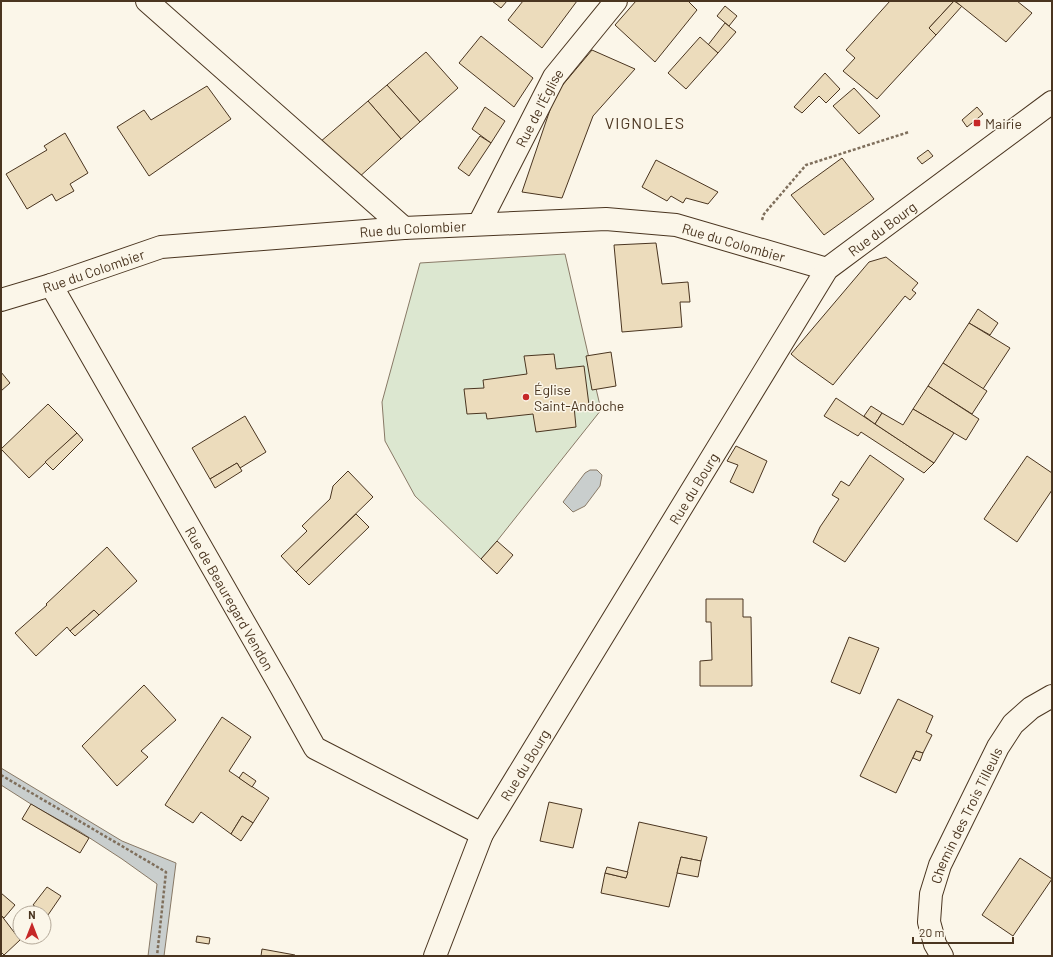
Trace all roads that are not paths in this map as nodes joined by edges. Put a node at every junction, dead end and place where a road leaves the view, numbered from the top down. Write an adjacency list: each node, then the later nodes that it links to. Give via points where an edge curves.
1 (147, 1): 5 (street)
2 (616, 1): 4 (street, Rue de l'Église, via 554,77)
3 (1052, 102): 6 (street, Rue du Bourg)
4 (479, 224): 5 (street, Rue du Colombier); 6 (street, Rue du Colombier, via 606,219 676,226)
5 (404, 228): 7 (street, Rue du Colombier, via 161,247)
6 (827, 269): 10 (street, Rue du Bourg)
7 (52, 285): 8 (street, Rue du Colombier); 10 (street, Rue de Beauregard Vendon, via 315,748)
8 (1, 300)
9 (1052, 696): 12 (street, Chemin des Trois Tilleuls, via 1013,724 998,747 940,865 931,894 929,922)
10 (482, 834): 11 (street, Rue du Bourg)
11 (435, 956)
12 (942, 956)

